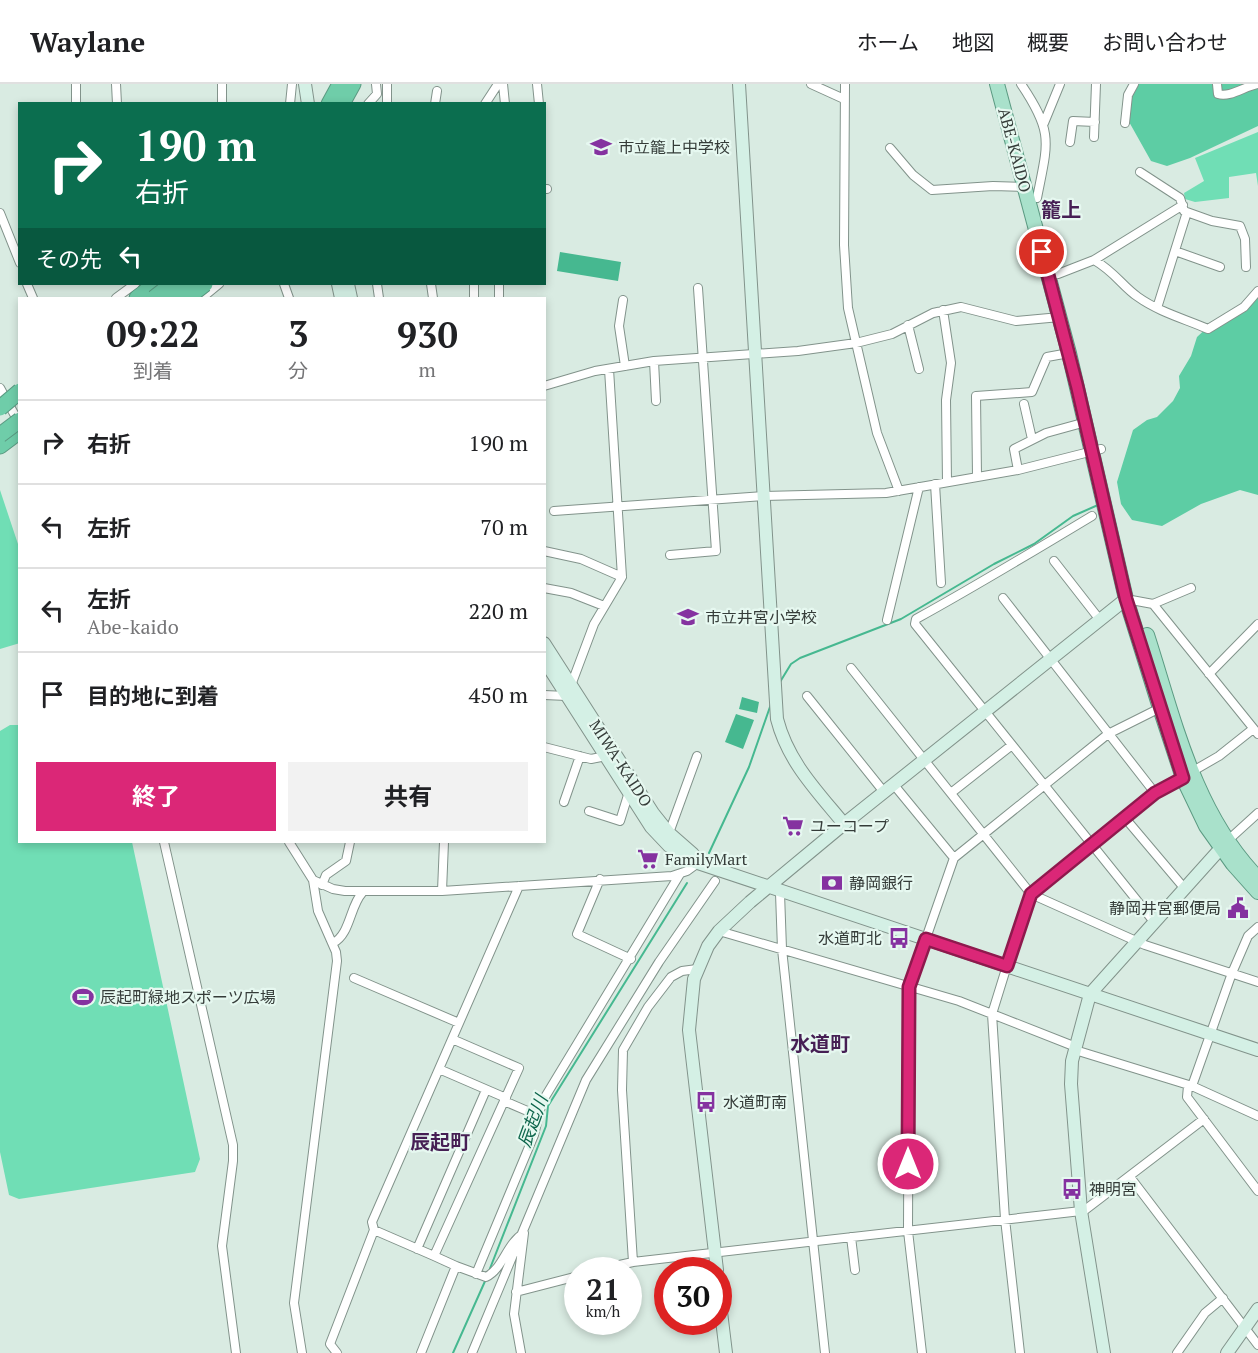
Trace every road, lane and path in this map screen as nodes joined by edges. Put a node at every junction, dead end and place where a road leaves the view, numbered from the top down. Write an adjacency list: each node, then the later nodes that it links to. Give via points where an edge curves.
1 (76, 84): 28 (street)
2 (116, 84): 29 (street)
3 (222, 84): 30 (street)
4 (292, 84): 31 (street)
5 (305, 84): 32 (street)
6 (313, 84): 33 (street)
7 (342, 84): 34 (highway)
8 (353, 84): 35 (highway)
9 (358, 84): 36 (highway)
10 (376, 84): 37 (street, via 376,94)
11 (387, 84): 38 (street)
12 (498, 84): 40 (street)
13 (503, 84): 41 (street)
14 (537, 84): 42 (street)
15 (739, 84): 84 (street)
16 (811, 84): 27 (street)
17 (845, 84): 27 (street)
18 (997, 84): 50 (main road, ABE-KAIDO)
19 (1006, 84): 51 (main road, ABE-KAIDO)
20 (1021, 84): 45 (street)
21 (1060, 84): 45 (street)
22 (1096, 84): 43 (street)
23 (1134, 84): 44 (street, via 1128,95)
24 (1217, 84): 25 (street, via 1218,94 1226,95)
25 (1258, 84)
26 (437, 91): 39 (street)
27 (844, 99): 83 (street, via 846,296)
28 (76, 102)
29 (117, 102)
30 (222, 102)
31 (291, 102)
32 (308, 102)
33 (316, 102)
34 (332, 102)
35 (343, 102)
36 (348, 102)
37 (370, 102)
38 (387, 102)
39 (435, 102)
40 (486, 102)
41 (505, 102)
42 (539, 102)
43 (1095, 122): 46 (street); 47 (street, via 1073,121)
44 (1125, 123)
45 (1044, 124): 51 (street, via 1047,143)
46 (1094, 137)
47 (1070, 142)
48 (890, 148): 50 (street, via 932,190)
49 (1140, 172): 52 (street, via 1180,198)
50 (1025, 187): 81 (main road, ABE-KAIDO)
51 (1037, 198): 61 (main road, ABE-KAIDO)
52 (1185, 209): 56 (street); 58 (street); 60 (street, via 1212,221 1240,226 1245,239)
53 (0, 213): 54 (street)
54 (8, 233): 55 (street); 57 (street)
55 (18, 233)
56 (1175, 252): 59 (street); 79 (street)
57 (18, 258)
58 (1095, 260): 61 (street); 79 (street)
59 (1220, 267)
60 (1246, 267)
61 (1058, 274): 106 (main road, ABE-KAIDO)
62 (134, 285): 71 (street)
63 (155, 285): 72 (highway)
64 (158, 285): 75 (street)
65 (171, 285): 73 (highway, bridge)
66 (187, 285): 74 (highway, bridge)
67 (204, 285): 76 (highway, bridge)
68 (218, 285): 77 (street)
69 (698, 288): 86 (street)
70 (1258, 291): 79 (street, via 1244,307 1208,329)
71 (117, 297)
72 (138, 297)
73 (155, 297)
74 (171, 297)
75 (185, 297)
76 (188, 297)
77 (203, 297)
78 (623, 300): 88 (street, via 619,326)
79 (1156, 308)
80 (943, 310): 81 (street, via 968,307 1016,321); 82 (street); 109 (street, via 951,363 946,400)
81 (1060, 317): 85 (main road, ABE-KAIDO)
82 (908, 325): 83 (street, via 892,334); 90 (street)
83 (856, 343): 84 (street); 112 (street, via 877,433)
84 (755, 352): 86 (street); 113 (street)
85 (1069, 353): 100 (main road, ABE-KAIDO); 108 (street, via 1047,357 1032,392 976,396)
86 (703, 356): 87 (street); 114 (street)
87 (654, 361): 88 (street); 94 (street)
88 (625, 366): 89 (street)
89 (609, 369): 91 (street); 115 (street)
90 (919, 369)
91 (546, 385)
92 (0, 388): 98 (street)
93 (18, 393): 97 (highway, bridge)
94 (656, 401)
95 (1024, 404): 104 (street)
96 (18, 406): 99 (highway)
97 (0, 408)
98 (18, 419)
99 (0, 420)
100 (1086, 422): 104 (street); 106 (main road, ABE-KAIDO)
101 (18, 423): 103 (highway, bridge)
102 (18, 432): 105 (highway)
103 (0, 435)
104 (1032, 439): 107 (street, via 1014,449)
105 (0, 446)
106 (1096, 450): 107 (street); 126 (main road, ABE-KAIDO)
107 (1018, 470): 108 (street)
108 (977, 476): 109 (street)
109 (947, 482): 110 (street)
110 (935, 484): 111 (street); 122 (street)
111 (919, 487): 112 (street); 129 (street)
112 (899, 490): 113 (street)
113 (764, 496): 114 (street); 160 (street, via 779,727 795,764)
114 (713, 499): 115 (street); 119 (street, via 716,550)
115 (616, 506): 116 (street); 121 (street)
116 (554, 511)
117 (1092, 516): 141 (street, via 916,619 915,624)
118 (546, 551): 121 (street, via 581,559)
119 (670, 555)
120 (1054, 561): 130 (street)
121 (621, 577): 128 (street)
122 (941, 583)
123 (546, 588): 128 (street)
124 (1191, 588): 127 (street)
125 (1003, 598): 133 (street)
126 (1131, 601): 127 (street); 130 (street); 140 (main road, ABE-KAIDO); 150 (main road, ABE-KAIDO)
127 (1153, 604): 136 (street)
128 (604, 606): 137 (street)
129 (887, 620)
130 (1100, 620): 133 (street)
131 (1258, 624): 136 (street)
132 (546, 647): 137 (street, MIWA-KAIDO)
133 (1049, 661): 141 (street); 143 (street)
134 (546, 662): 137 (street, MIWA-KAIDO)
135 (851, 668): 149 (street)
136 (1209, 674): 142 (street)
137 (569, 691): 138 (street); 147 (street, MIWA-KAIDO); 161 (street, MIWA-KAIDO)
138 (546, 694)
139 (807, 696): 152 (street)
140 (1160, 708): 143 (street); 150 (main road, ABE-KAIDO)
141 (985, 712): 144 (street); 149 (street)
142 (1255, 728): 150 (street)
143 (1108, 734): 151 (street); 155 (street)
144 (1012, 744): 151 (street); 154 (street)
145 (546, 748): 146 (street)
146 (580, 756): 147 (street); 156 (street)
147 (606, 756): 153 (street, MIWA-KAIDO)
148 (697, 756): 161 (street)
149 (924, 760): 152 (street); 154 (street)
150 (1188, 775): 155 (street); 167 (main road, ABE-KAIDO, via 1206,826)
151 (1044, 784): 162 (street); 168 (street)
152 (889, 788): 160 (street); 169 (street)
153 (629, 792): 157 (street, via 620,821); 170 (street, MIWA-KAIDO, via 651,827 669,846)
154 (951, 793): 162 (street)
155 (1155, 793): 159 (street)
156 (564, 802)
157 (590, 811)
158 (1258, 813): 167 (street)
159 (1125, 818): 168 (street); 179 (street)
160 (844, 824): 178 (street)
161 (669, 833): 172 (street, MIWA-KAIDO)
162 (983, 834): 169 (street); 184 (street)
163 (164, 843): 238 (street, via 232,1145 222,1246)
164 (290, 843): 175 (street)
165 (350, 843): 176 (street, via 346,861 326,875)
166 (444, 843): 180 (street)
167 (1224, 844): 173 (main road, ABE-KAIDO); 179 (street); 181 (main road, ABE-KAIDO)
168 (1092, 845): 184 (street); 185 (street)
169 (954, 858): 188 (street)
170 (693, 861): 171 (street); 172 (street, MIWA-KAIDO)
171 (680, 874): 174 (street); 192 (street)
172 (714, 875): 178 (street, MIWA-KAIDO); 219 (street, via 586,1080 570,1111)
173 (1258, 878)
174 (600, 879): 177 (street); 192 (street, via 577,934)
175 (313, 880): 176 (street); 190 (street, via 316,903)
176 (322, 885): 182 (street)
177 (519, 886): 180 (street); 201 (street)
178 (766, 888): 183 (street, MIWA-KAIDO); 187 (street)
179 (1185, 889): 185 (street)
180 (442, 891): 182 (street)
181 (1258, 892)
182 (362, 893): 190 (street, via 341,937)
183 (780, 893): 188 (street, MIWA-KAIDO); 191 (street)
184 (1031, 894): 189 (street); 193 (street)
185 (1155, 923): 189 (street)
186 (1258, 927): 195 (street, via 1248,936)
187 (719, 931): 191 (street); 194 (street)
188 (926, 939): 193 (street, MIWA-KAIDO); 198 (street)
189 (1138, 941): 195 (street); 199 (street)
190 (333, 943): 239 (street, via 337,961 294,1303)
191 (782, 949): 198 (street); 221 (street)
192 (631, 959): 210 (street, via 546,1094)
193 (1007, 966): 199 (street, MIWA-KAIDO); 200 (street)
194 (697, 969): 223 (street, via 689,1030); 225 (street, via 671,977 623,1050)
195 (1232, 973): 197 (street); 202 (street)
196 (354, 978): 201 (street)
197 (1258, 982)
198 (909, 987): 200 (street); 218 (street)
199 (1090, 994): 202 (street, MIWA-KAIDO); 204 (street)
200 (992, 1014): 204 (street); 216 (street)
201 (459, 1023): 203 (street)
202 (1213, 1033): 205 (street, MIWA-KAIDO); 207 (street)
203 (452, 1039): 206 (street); 209 (street, via 519,1068)
204 (1075, 1048): 207 (street); 215 (street, via 1071,1084)
205 (1258, 1050)
206 (439, 1069): 208 (street); 217 (street, via 372,1222)
207 (1190, 1086): 211 (street); 212 (street, via 1187,1097)
208 (486, 1090): 209 (street); 222 (street)
209 (505, 1099): 210 (street); 224 (street)
210 (539, 1116): 230 (street)
211 (1258, 1116)
212 (1204, 1119): 213 (street); 214 (street)
213 (1130, 1177): 215 (street); 233 (street)
214 (1258, 1191)
215 (1081, 1212): 216 (street); 248 (street)
216 (1005, 1219): 218 (street); 247 (street)
217 (374, 1230): 222 (street); 240 (street, via 330,1344)
218 (908, 1231): 220 (street); 246 (street)
219 (524, 1233): 230 (street, via 513,1240 494,1273 486,1277); 232 (street); 242 (street)
220 (850, 1237): 221 (street); 229 (street)
221 (812, 1241): 223 (street); 245 (street)
222 (417, 1249): 224 (street)
223 (714, 1253): 226 (street); 227 (street)
224 (434, 1256): 228 (street)
225 (633, 1257)
226 (715, 1257)
227 (642, 1261)
228 (456, 1266): 230 (street); 241 (street)
229 (855, 1270)
230 (476, 1274)
231 (564, 1280): 232 (street)
232 (516, 1292): 243 (street, via 514,1322)
233 (1223, 1298): 235 (street); 249 (street, via 1205,1313)
234 (1258, 1309): 235 (street)
235 (1245, 1328): 237 (street); 250 (street)
236 (724, 1335): 244 (street)
237 (1258, 1345)
238 (236, 1353)
239 (302, 1353)
240 (337, 1353)
241 (421, 1353)
242 (472, 1353)
243 (521, 1353)
244 (726, 1353)
245 (825, 1353)
246 (922, 1353)
247 (1020, 1353)
248 (1104, 1353)
249 (1177, 1353)
250 (1227, 1353)

